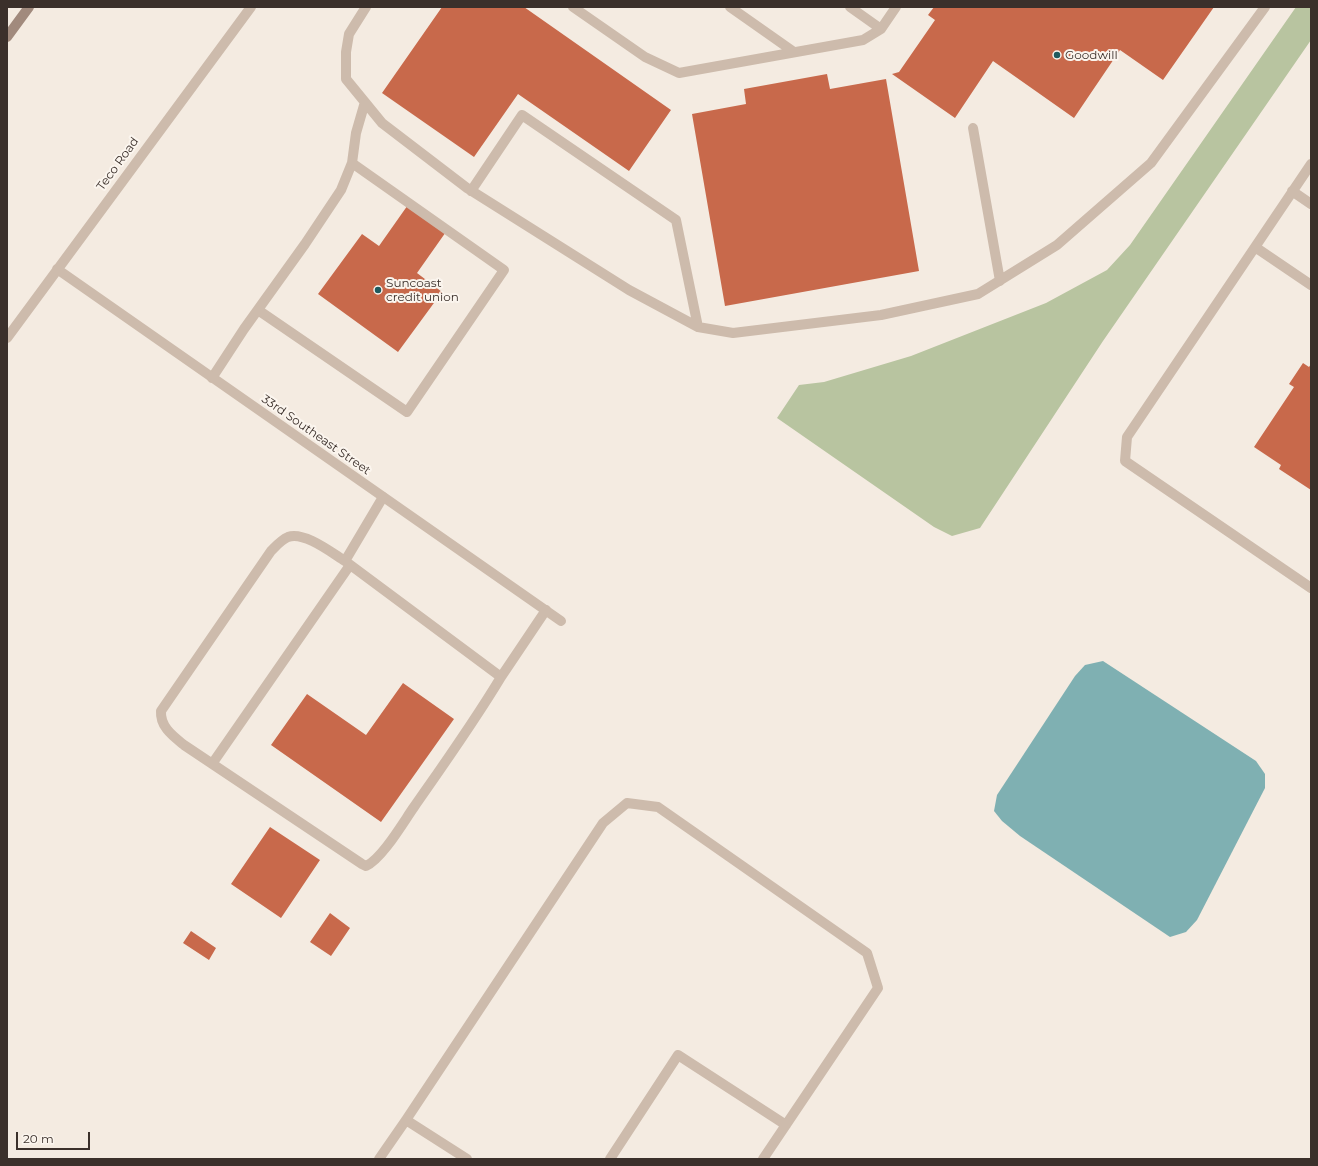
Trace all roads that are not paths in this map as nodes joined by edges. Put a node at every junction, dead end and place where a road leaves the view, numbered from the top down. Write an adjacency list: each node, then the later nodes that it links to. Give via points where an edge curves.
1 (29, 7): 10 (main road)
2 (251, 7): 20 (street, Teco Road)
3 (366, 7): 12 (street, via 349,34 346,52 346,79)
4 (730, 7): 11 (street)
5 (850, 7): 9 (street)
6 (896, 7): 9 (street)
7 (1265, 7): 21 (street, via 1151,163 1058,245)
8 (578, 8): 11 (street, via 645,57 679,73)
9 (881, 28): 11 (street, via 863,40)
10 (7, 37)
11 (794, 52)
12 (365, 102): 14 (street, via 356,133); 16 (street, via 382,123)
13 (973, 128): 21 (street)
14 (352, 163): 23 (street, via 341,190); 23 (street, via 504,270 407,412)
15 (1311, 164): 17 (street)
16 (471, 191): 24 (street, via 629,290); 24 (street, via 522,115 676,220)
17 (1292, 191): 18 (street); 19 (street)
18 (1311, 204)
19 (1255, 247): 22 (street); 29 (street, via 1127,437 1125,460)
20 (57, 269): 25 (street, Teco Road); 26 (street, 33rd Southeast Street)
21 (1000, 281): 24 (street, via 978,294 881,315 733,333)
22 (1311, 284)
23 (258, 310): 26 (street)
24 (698, 327)
25 (7, 338)
26 (212, 378): 27 (street, 33rd Southeast Street)
27 (383, 497): 28 (street); 30 (street, 33rd Southeast Street)
28 (348, 563): 32 (street); 33 (street); 33 (street, via 307,539 290,536 282,540 271,551 161,711 163,724 170,733)
29 (1311, 588)
30 (546, 610): 31 (street, 33rd Southeast Street); 32 (street)
31 (561, 621)
32 (501, 677): 33 (street, via 472,724 389,843 366,866)
33 (212, 764)
34 (406, 1120): 35 (street, via 603,823 628,803 658,807 867,953 878,988); 36 (street); 37 (street)
35 (786, 1125): 38 (street, via 678,1055); 39 (street)
36 (379, 1159)
37 (467, 1159)
38 (611, 1159)
39 (763, 1159)

